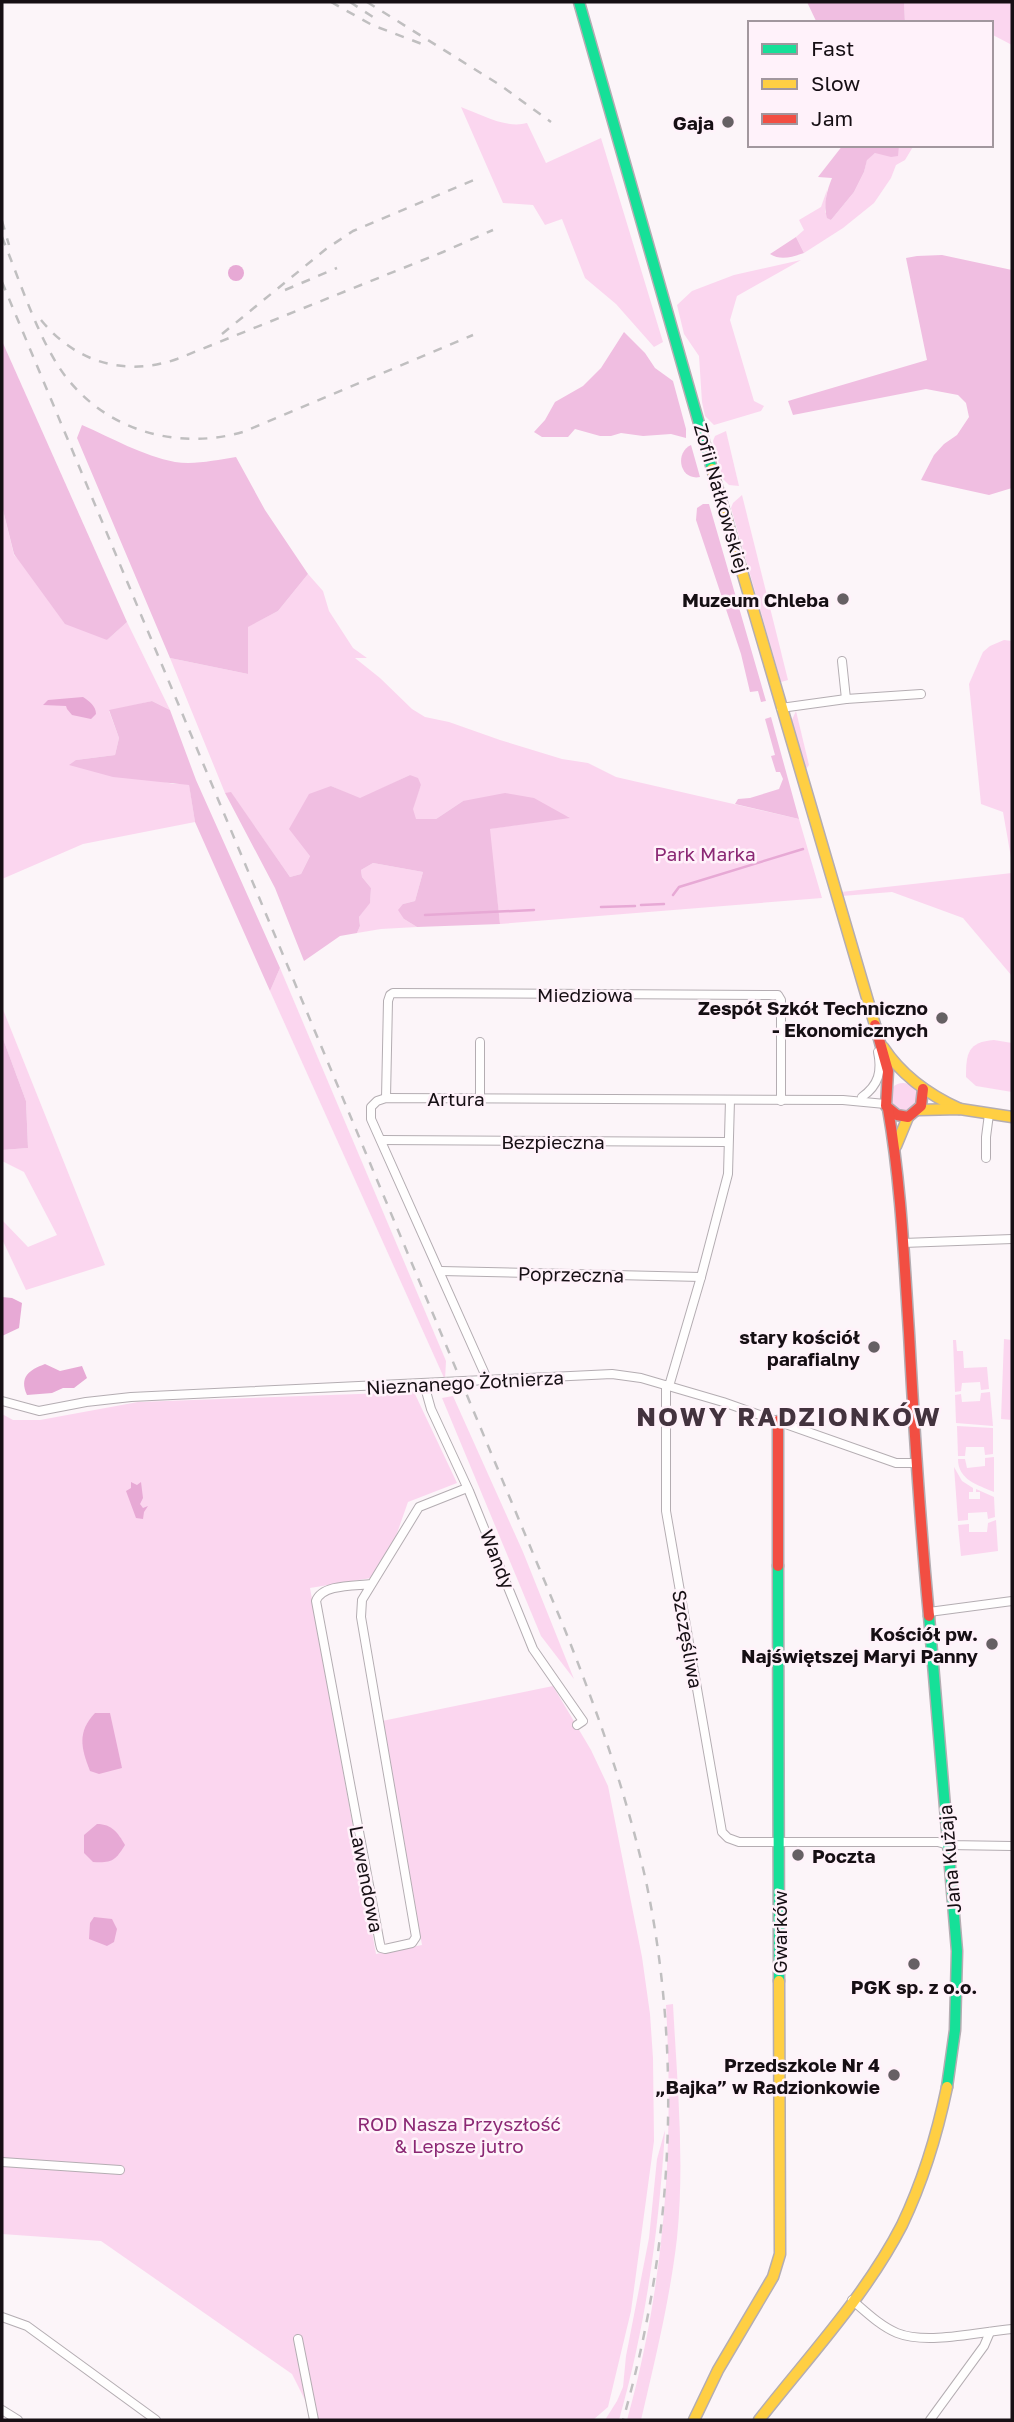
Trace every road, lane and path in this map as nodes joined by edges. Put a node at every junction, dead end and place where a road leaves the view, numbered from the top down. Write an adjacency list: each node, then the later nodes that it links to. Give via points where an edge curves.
1 (579, 2): 5 (street, Zofii Nałkowskiej)
2 (842, 661): 4 (street)
3 (921, 694): 4 (street)
4 (846, 699): 5 (street)
5 (781, 708): 6 (street, Zofii Nałkowskiej)
6 (877, 1035): 8 (street, via 892,1061); 9 (street, Zofii Nałkowskiej, via 888,1071); 11 (street, via 880,1070 873,1087)
7 (480, 1042): 13 (street)
8 (914, 1079): 9 (street, via 901,1077); 10 (street)
9 (886, 1088): 11 (street, Artura); 17 (street)
10 (923, 1089): 18 (street); 19 (street)
11 (862, 1097): 15 (street, Artura)
12 (386, 1098): 13 (street, Artura); 16 (street, Miedziowa, via 388,1002 390,995 397,993 778,995); 23 (street, via 373,1104 370,1112)
13 (480, 1098): 14 (street, Artura)
14 (730, 1100): 16 (street, Artura); 30 (street, Szczęśliwa, via 728,1174)
15 (843, 1100): 16 (street, Artura); 17 (street, Artura)
16 (781, 1101)
17 (887, 1106): 21 (street, via 894,1114); 25 (street, Jana Kużaja)
18 (960, 1109): 19 (street); 20 (street)
19 (918, 1110): 21 (street)
20 (989, 1114): 22 (street); 26 (street)
21 (908, 1117): 25 (street, Jana Kużaja)
22 (1012, 1117)
23 (381, 1140): 24 (street, Bezpieczna); 29 (street)
24 (724, 1143)
25 (895, 1148): 28 (street, Jana Kużaja)
26 (986, 1158)
27 (1012, 1239): 28 (street)
28 (903, 1243): 36 (street, Jana Kużaja)
29 (441, 1271): 30 (street, Poprzeczna); 31 (street)
30 (701, 1277): 33 (street, Szczęśliwa)
31 (488, 1381): 32 (street, Nieznanego Żołnierza); 33 (street, Nieznanego Żołnierza, via 612,1374)
32 (424, 1384): 34 (street, Nieznanego Żołnierza, via 131,1397 39,1411); 37 (street, Wandy, via 430,1409)
33 (667, 1385): 35 (street, Nieznanego Żołnierza); 42 (street, Szczęśliwa, via 666,1511 722,1832 739,1842)
34 (2, 1401)
35 (778, 1421): 36 (street, Nieznanego Żołnierza, via 896,1463); 42 (street, Gwarków)
36 (917, 1464): 40 (street, Jana Kużaja)
37 (467, 1488): 38 (street, Lawendowa, via 419,1507); 41 (street, Wandy, via 533,1648 583,1721)
38 (371, 1584): 38 (street, Lawendowa, via 362,1600 362,1617 416,1937 412,1943 386,1949 380,1944 316,1601 326,1590)
39 (1012, 1601): 40 (street)
40 (929, 1612): 43 (street, Jana Kużaja)
41 (577, 1725)
42 (779, 1842): 43 (street, Szczęśliwa); 56 (street, Gwarków, via 780,2255 773,2277)
43 (948, 1845): 44 (street, Szczęśliwa); 47 (street, Jana Kużaja, via 958,1976 951,2067 912,2203 883,2258)
44 (1012, 1846)
45 (2, 2162): 46 (street)
46 (120, 2170)
47 (852, 2300): 50 (street, via 905,2336); 57 (street, Jana Kużaja)
48 (2, 2317): 54 (street, via 27,2326)
49 (1012, 2329): 50 (street)
50 (990, 2332): 58 (street)
51 (298, 2339): 55 (street)
52 (2, 2410): 53 (street)
53 (18, 2420)
54 (156, 2420)
55 (314, 2420)
56 (694, 2420)
57 (759, 2420)
58 (930, 2420)

